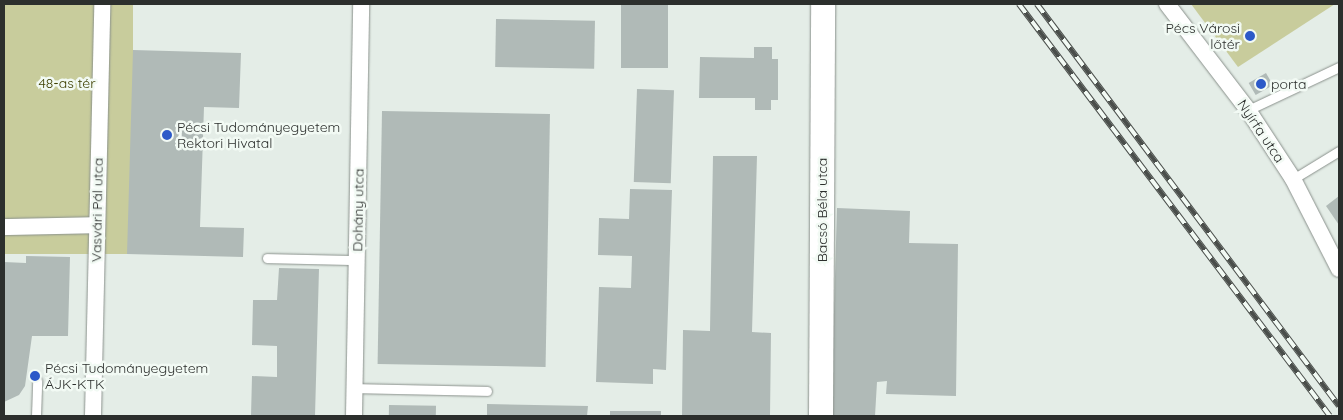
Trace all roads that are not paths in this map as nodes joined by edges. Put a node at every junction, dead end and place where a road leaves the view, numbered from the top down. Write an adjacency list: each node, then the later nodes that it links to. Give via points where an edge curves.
1 (102, 4): 9 (street, Vasvári Pál utca)
2 (361, 4): 12 (street, Dohány utca)
3 (823, 4): 20 (street, Bacsó Béla utca)
4 (1167, 4): 6 (street, Nyírfa utca)
5 (1339, 67): 6 (lane)
6 (1248, 110): 8 (street, Nyírfa utca)
7 (1339, 151): 8 (lane)
8 (1293, 178): 13 (street, Nyírfa utca)
9 (97, 225): 10 (street); 18 (street, Vasvári Pál utca)
10 (4, 226)
11 (267, 258): 12 (lane)
12 (357, 260): 15 (street, Dohány utca)
13 (1339, 269)
14 (37, 381): 17 (lane)
15 (354, 388): 16 (lane); 19 (street, Dohány utca)
16 (488, 391)
17 (36, 416)
18 (93, 416)
19 (354, 416)
20 (820, 416)

